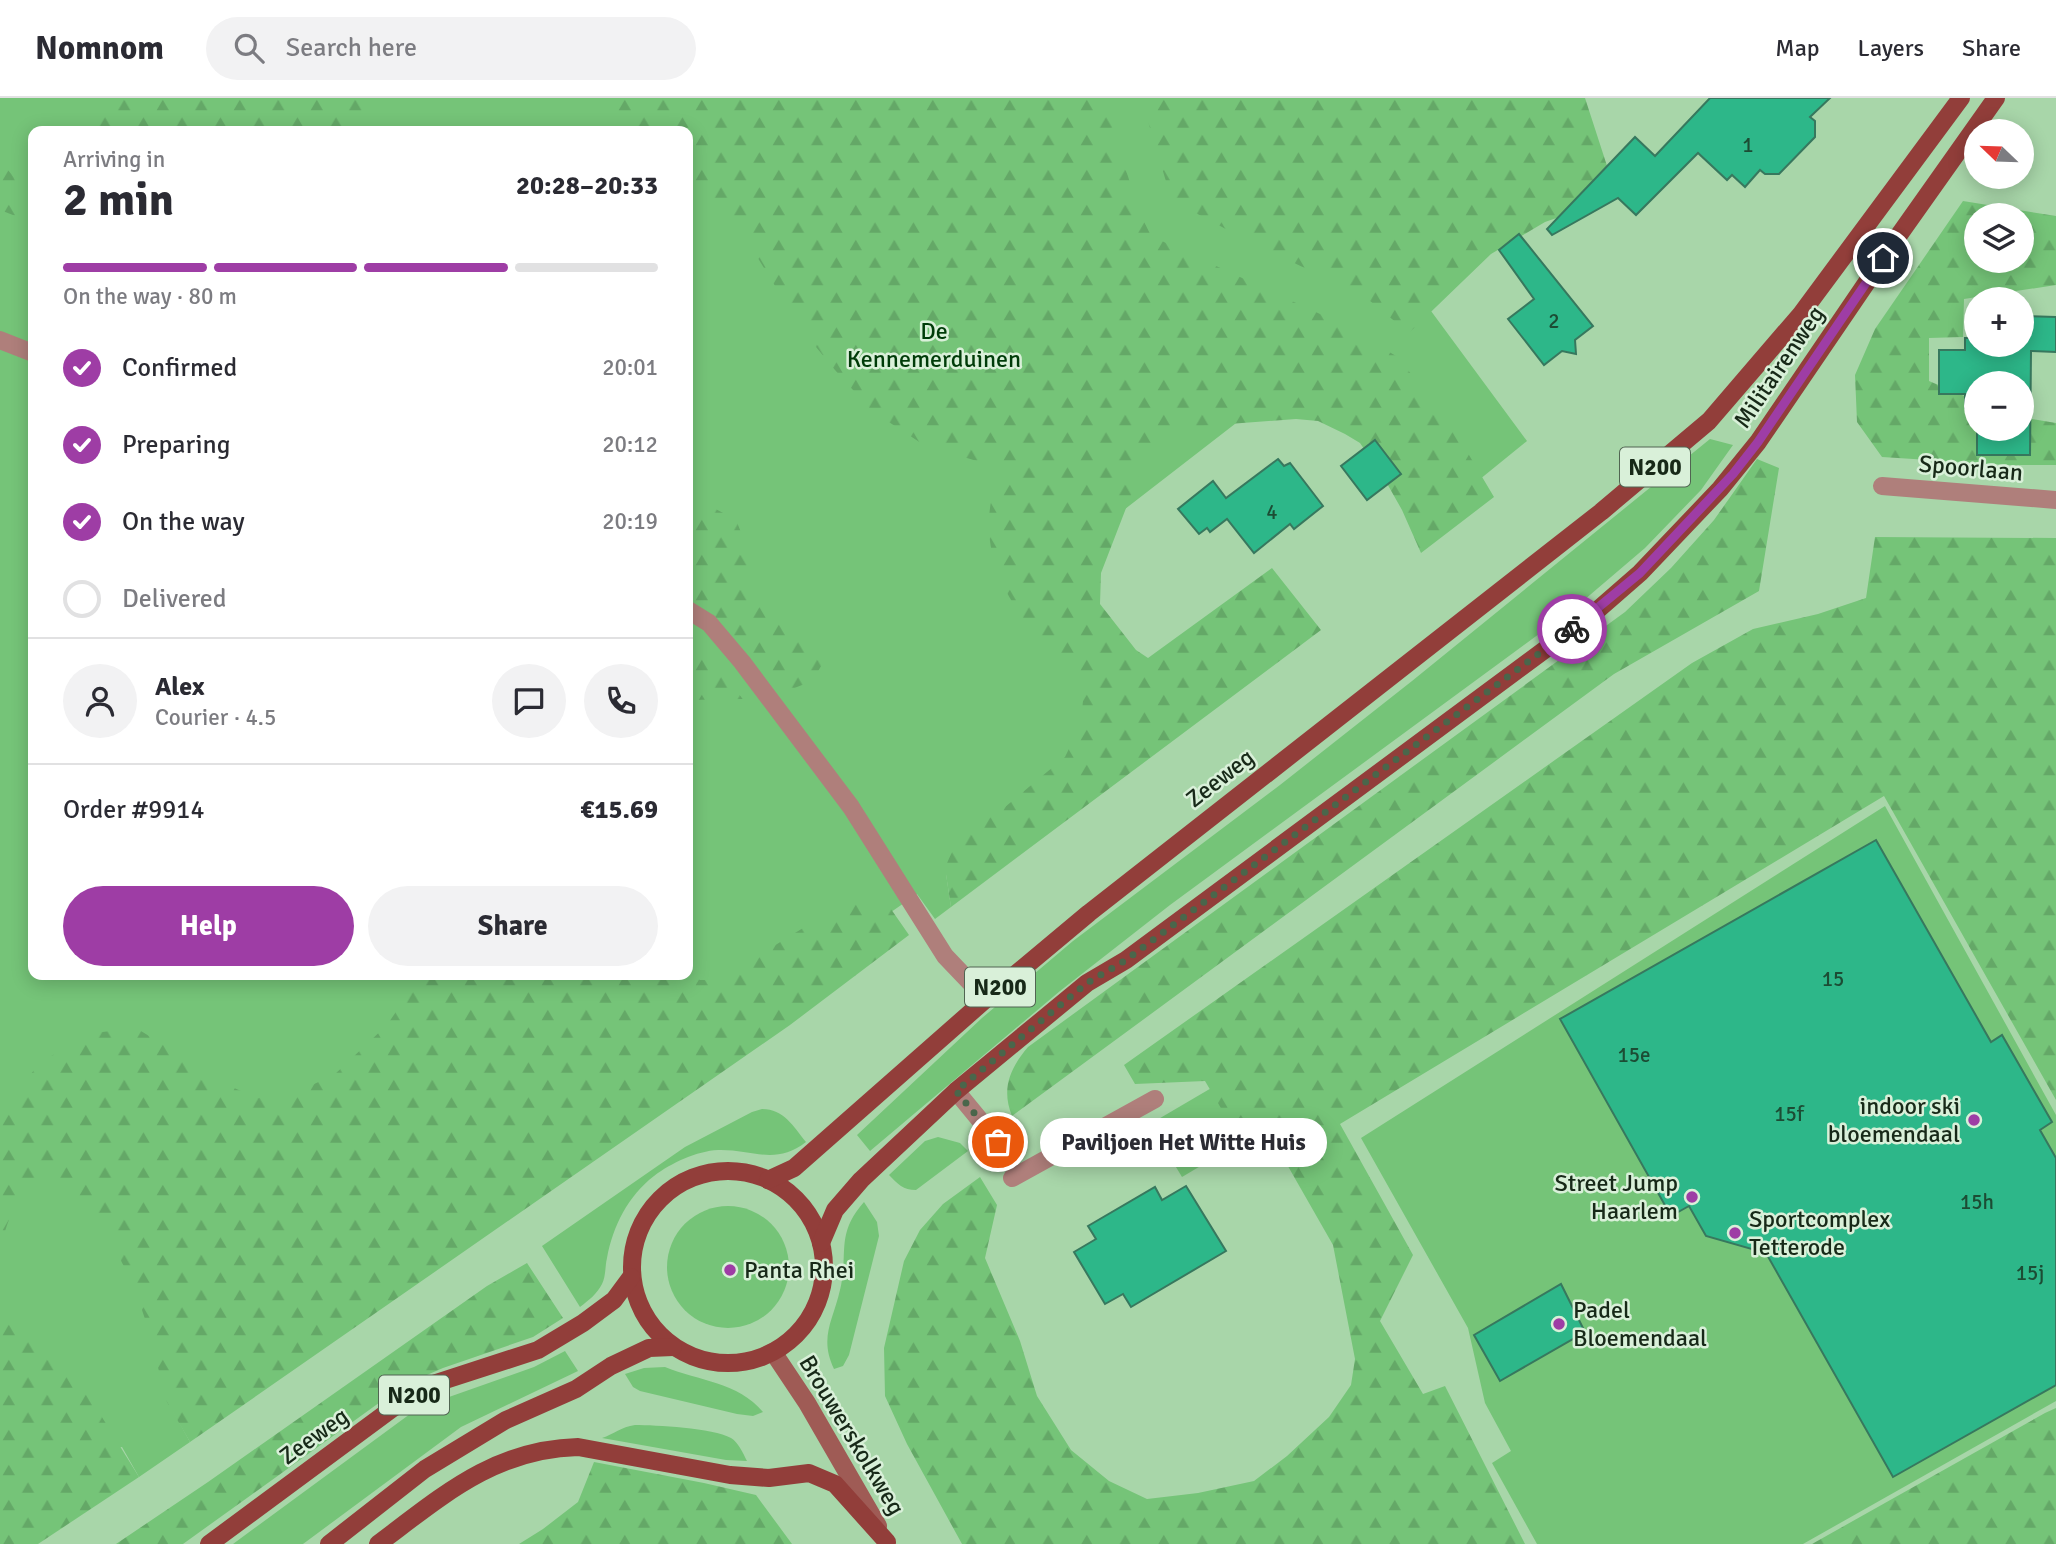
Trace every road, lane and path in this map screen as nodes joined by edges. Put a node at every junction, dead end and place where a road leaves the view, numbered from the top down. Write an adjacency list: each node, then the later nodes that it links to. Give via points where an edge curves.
1 (1961, 98): 5 (main road, Militairenweg / N200, via 1801,314)
2 (1996, 98): 10 (main road, Militairenweg / N200, via 1758,442 1640,573 1593,614 1126,960 1087,983)
3 (0, 340): 4 (street)
4 (28, 351)
5 (1709, 421): 9 (main road, Zeeweg / N200, via 1601,512 1179,840)
6 (1882, 486): 7 (street, Spoorlaan)
7 (2056, 500)
8 (693, 613): 9 (street, via 709,623 742,662 850,807 945,956)
9 (986, 999): 14 (main road, Zeeweg / N200, via 794,1168)
10 (956, 1091): 12 (street); 15 (main road, N200, via 861,1180 835,1210)
11 (1155, 1099): 13 (street)
12 (998, 1142)
13 (1012, 1178)
14 (768, 1180): 15 (main road, N200, via 798,1201); 16 (main road, N200, via 724,1171 693,1176 671,1189 652,1207 640,1228)
15 (821, 1243): 18 (main road, N200, via 824,1266 819,1296 804,1326)
16 (631, 1277): 17 (main road, N200, via 646,1318); 20 (main road, Zeeweg / N200, via 614,1300 538,1350 430,1385 393,1408)
17 (673, 1347): 18 (main road, N200, via 714,1363 733,1364); 21 (main road, N200, via 649,1348 506,1420 425,1469)
18 (774, 1352): 19 (main road, Brouwerskolkweg)
19 (888, 1543): 22 (main road, via 835,1484 809,1473 769,1478 730,1475 578,1447 554,1448 487,1468)
20 (209, 1544)
21 (329, 1544)
22 (378, 1544)

